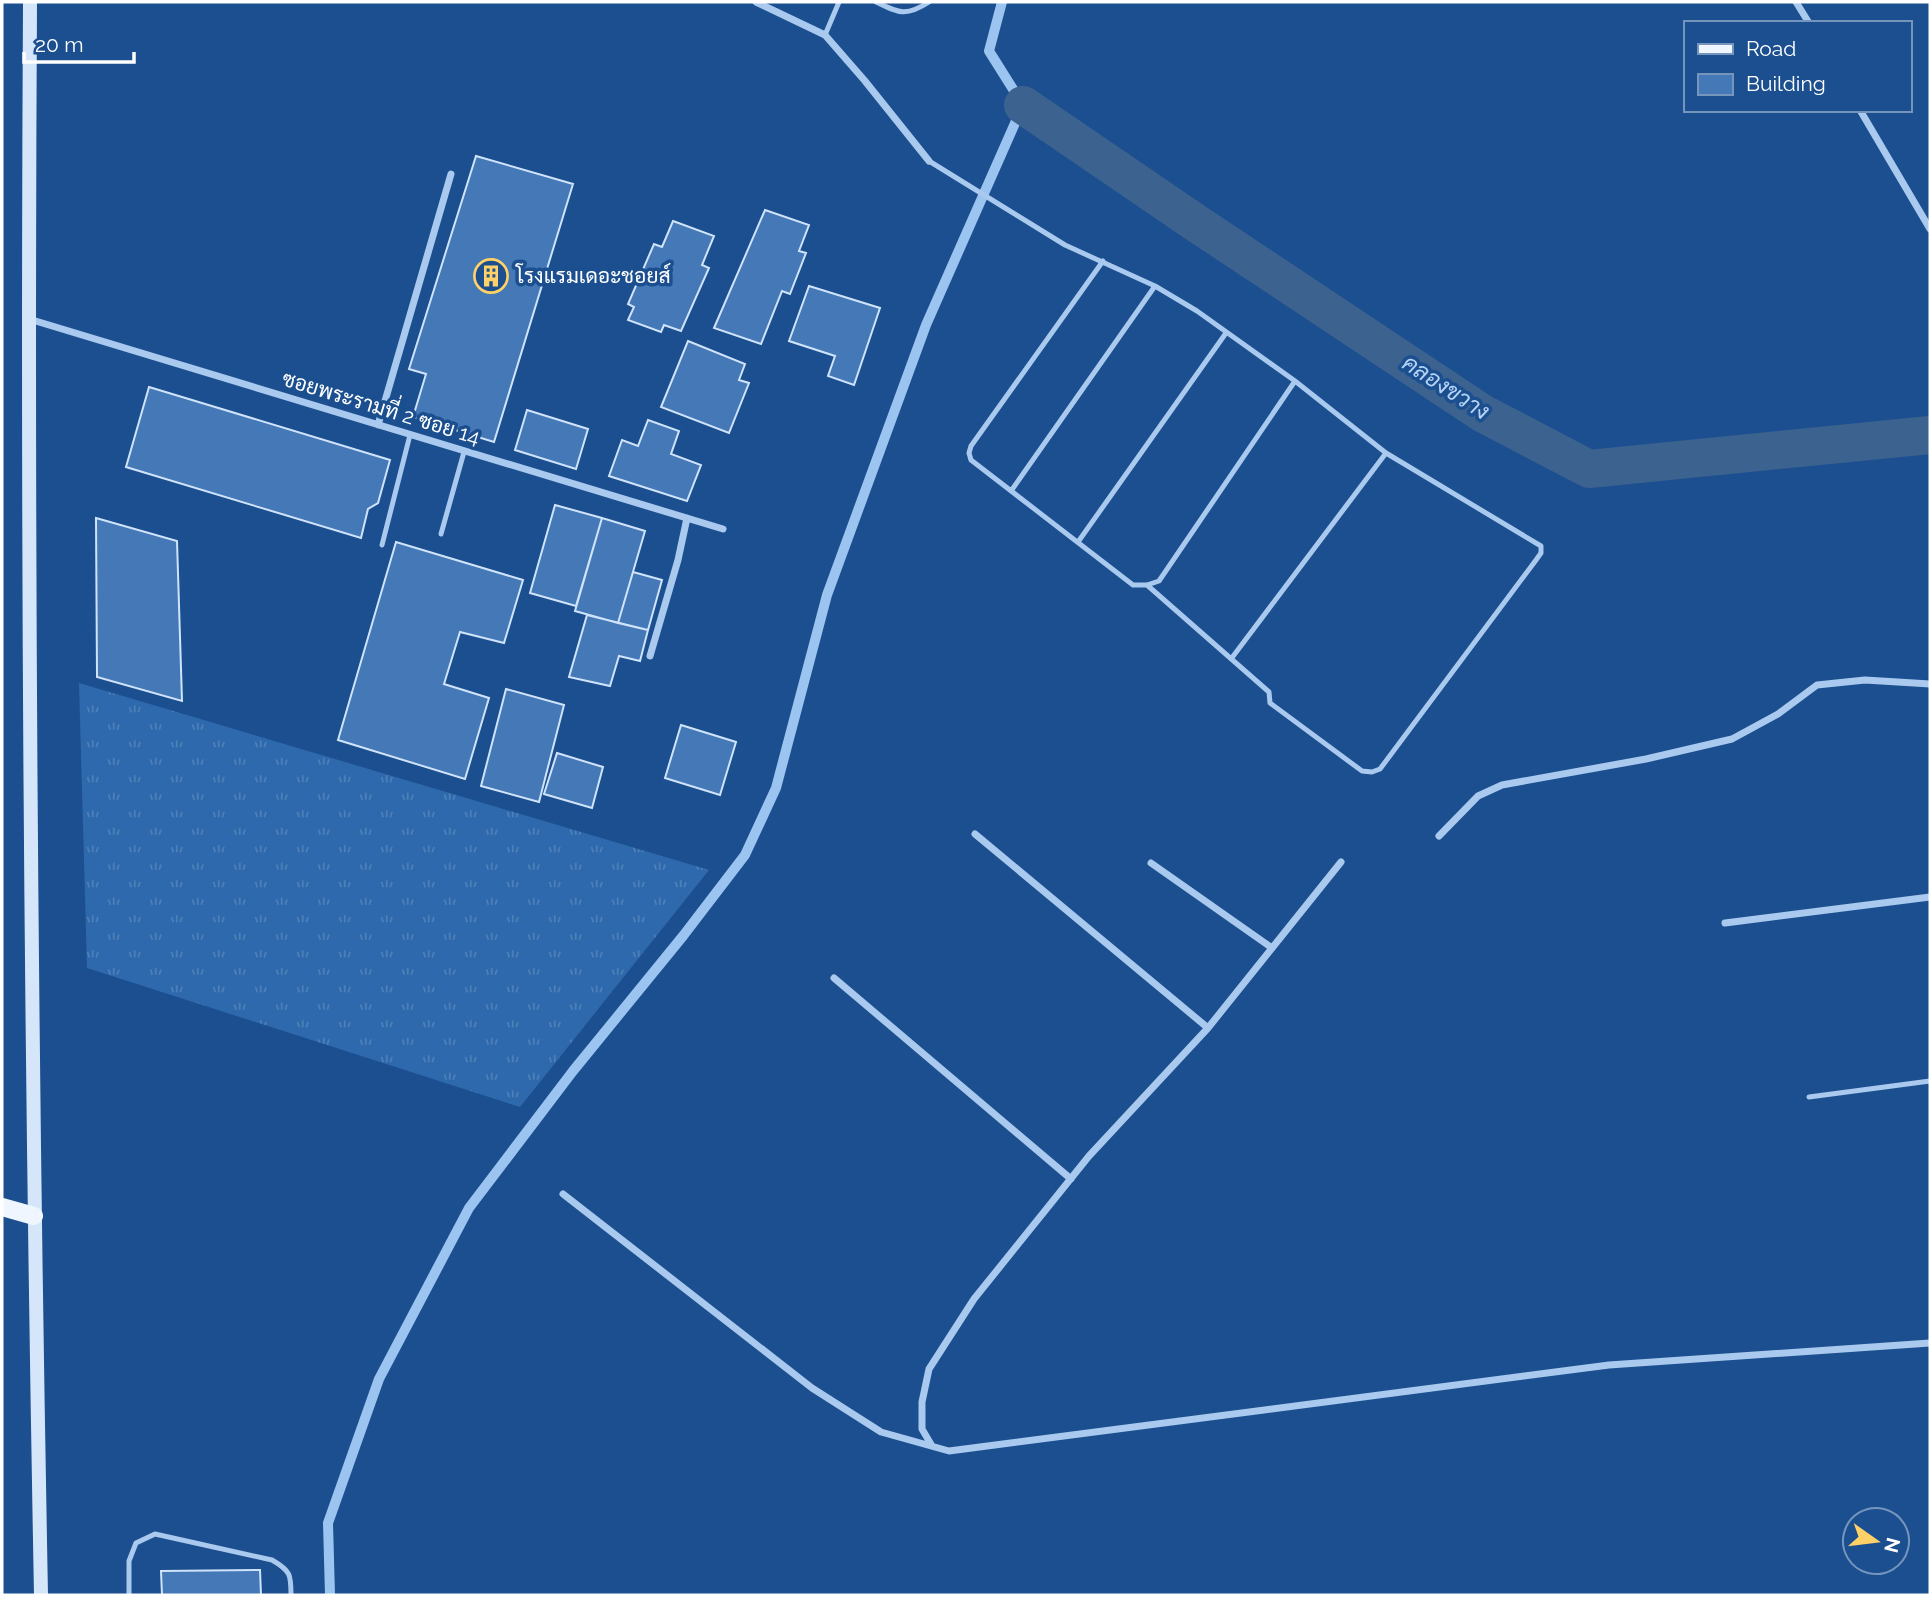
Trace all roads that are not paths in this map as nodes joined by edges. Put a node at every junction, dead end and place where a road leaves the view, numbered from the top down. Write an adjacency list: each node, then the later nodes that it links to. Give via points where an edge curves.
1 (30, 2): 15 (main road)
2 (756, 2): 8 (street)
3 (839, 2): 8 (lane)
4 (876, 2): 5 (lane, via 896,11 915,12)
5 (929, 2)
6 (1796, 2): 7 (street)
7 (1808, 21)
8 (825, 35): 10 (street)
9 (1861, 112): 12 (street)
10 (929, 161): 13 (lane, via 1065,245)
11 (451, 174): 18 (street)
12 (1930, 229)
13 (1103, 261): 14 (lane); 22 (lane, via 971,446 971,460)
14 (1155, 286): 16 (lane); 22 (lane)
15 (28, 319): 18 (street, ซอยพระรามที่ 2 ซอย 14); 46 (main road)
16 (1226, 333): 17 (lane); 26 (lane)
17 (1295, 381): 21 (lane); 28 (lane, via 1159,581)
18 (378, 425): 19 (street, ซอยพระรามที่ 2 ซอย 14)
19 (410, 435): 20 (street, ซอยพระรามที่ 2 ซอย 14); 27 (lane)
20 (464, 452): 23 (street, ซอยพระรามที่ 2 ซอย 14); 25 (lane)
21 (1386, 453): 30 (lane); 30 (lane, via 1541,546 1541,553 1380,769 1362,771 1270,703 1269,692)
22 (1012, 491): 26 (lane)
23 (687, 518): 24 (street, ซอยพระรามที่ 2 ซอย 14); 29 (street)
24 (723, 529)
25 (441, 534)
26 (1078, 542): 28 (lane, via 1133,585)
27 (382, 545)
28 (1147, 585): 30 (lane)
29 (650, 656)
30 (1231, 659)
31 (1930, 684): 33 (street, via 1865,680 1816,685 1778,715 1732,739 1502,785 1478,796)
32 (975, 834): 40 (street)
33 (1439, 836)
34 (1341, 862): 38 (street)
35 (1151, 863): 38 (street)
36 (1930, 897): 37 (street)
37 (1724, 923)
38 (1272, 948): 40 (street)
39 (834, 978): 43 (street)
40 (1208, 1028): 43 (street)
41 (1930, 1081): 42 (lane)
42 (1809, 1097)
43 (1071, 1179): 48 (street, via 974,1299 929,1369 922,1429)
44 (563, 1194): 48 (street, via 812,1388 881,1432)
45 (2, 1207): 46 (main road)
46 (34, 1216): 49 (main road)
47 (1930, 1343): 48 (street, via 1609,1365 949,1451)
48 (933, 1446)
49 (41, 1595)
50 (129, 1595): 51 (lane, via 129,1561 136,1543 155,1534 272,1560 290,1577)
51 (291, 1595)

